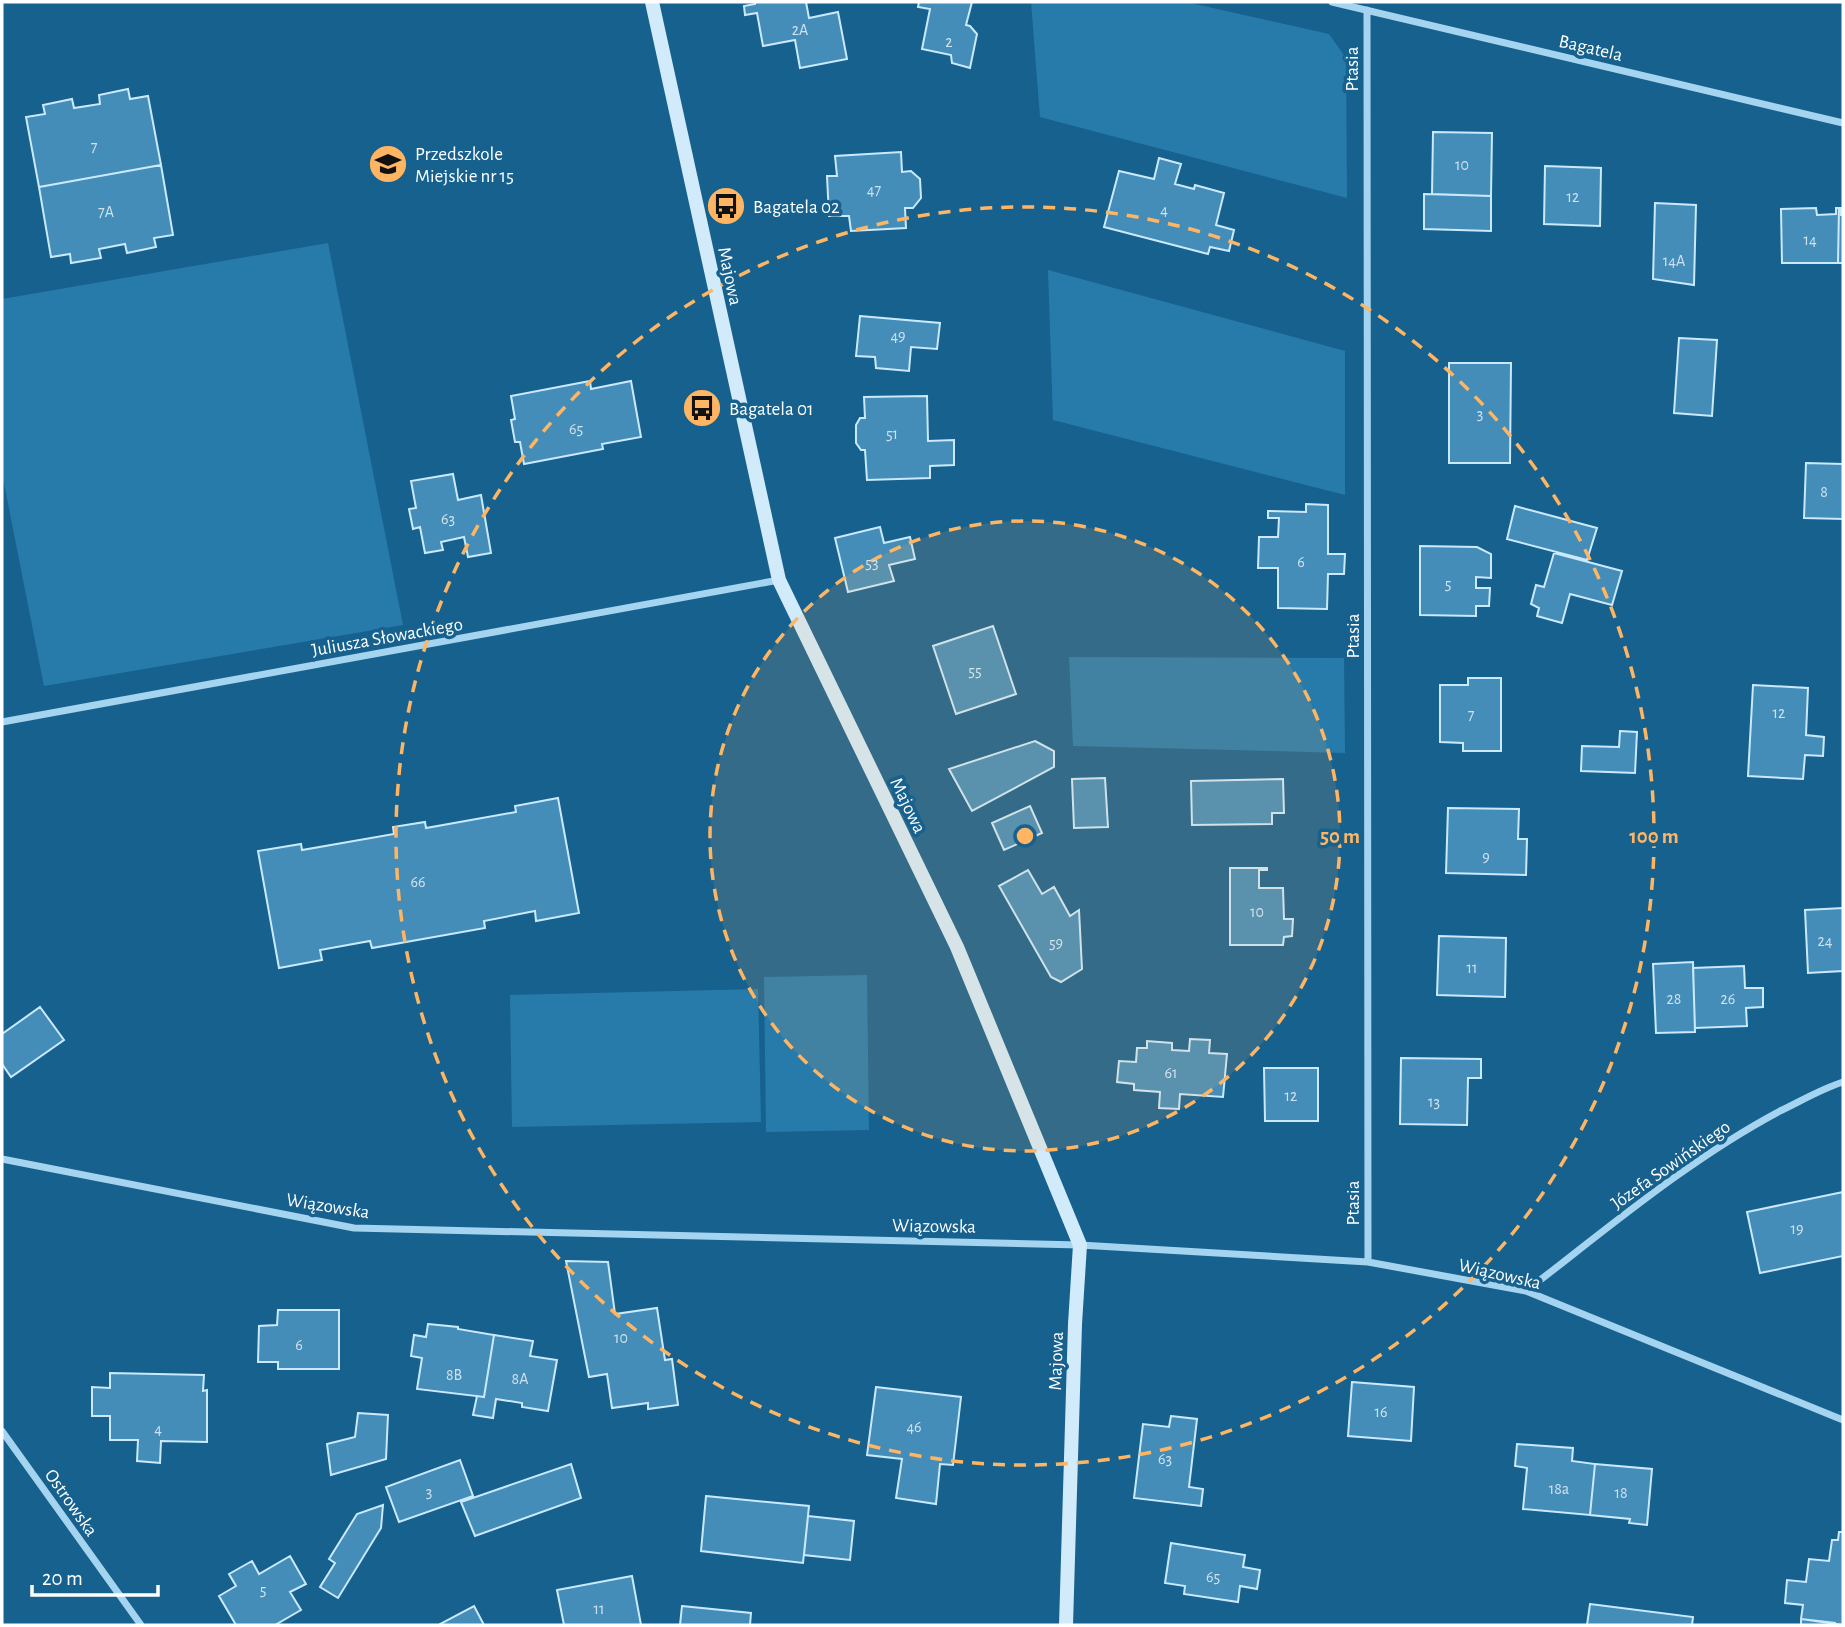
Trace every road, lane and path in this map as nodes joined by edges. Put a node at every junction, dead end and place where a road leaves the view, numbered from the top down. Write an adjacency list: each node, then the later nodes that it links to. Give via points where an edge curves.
1 (652, 2): 5 (street, Majowa)
2 (1332, 2): 3 (street, Bagatela)
3 (1367, 10): 4 (street, Bagatela); 10 (street, Ptasia)
4 (1843, 123)
5 (779, 580): 6 (street, Juliusza Słowackiego); 9 (street, Majowa, via 957,947)
6 (2, 722)
7 (1843, 1082): 11 (street, Józefa Sowińskiego, via 1748,1129 1661,1187)
8 (2, 1158): 9 (street, Wiązowska, via 354,1228)
9 (1080, 1245): 10 (street, Wiązowska); 15 (street, Majowa)
10 (1368, 1262): 11 (street, Wiązowska)
11 (1526, 1291): 12 (street, Wiązowska)
12 (1843, 1420)
13 (2, 1430): 14 (street, Ostrowska)
14 (141, 1625)
15 (1066, 1625)

